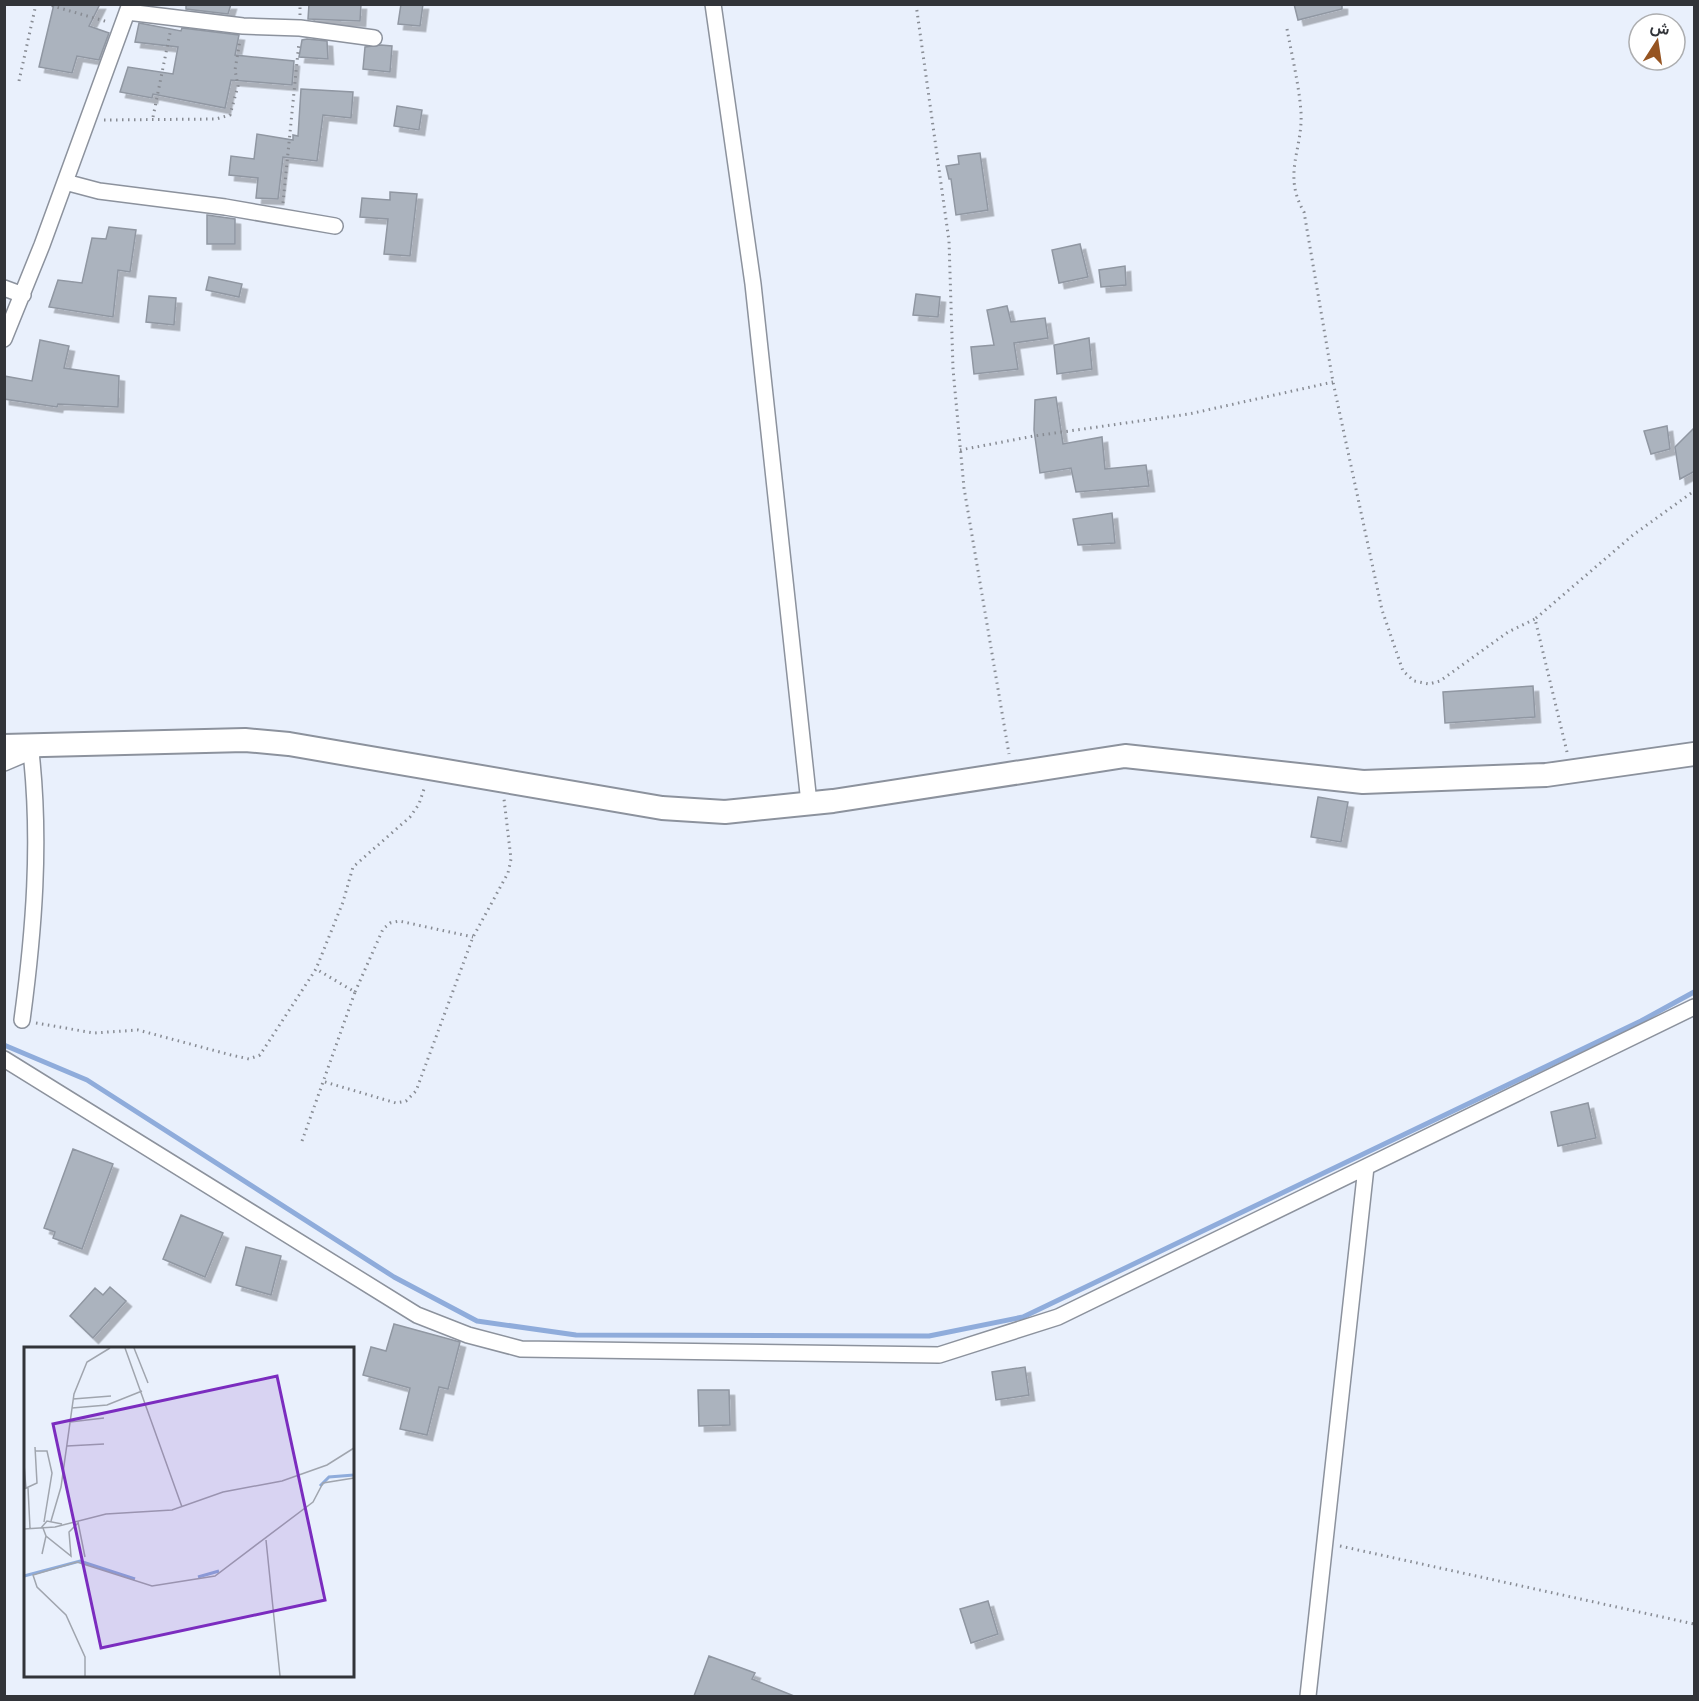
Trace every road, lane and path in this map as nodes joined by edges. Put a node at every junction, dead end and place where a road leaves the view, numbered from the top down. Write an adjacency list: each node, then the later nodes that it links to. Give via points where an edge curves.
1 (36, 4): 12 (path)
2 (46, 4): 8 (path)
3 (713, 4): 33 (street, via 753,284)
4 (916, 4): 22 (path, via 949,242)
5 (128, 8): 6 (street); 8 (street)
6 (173, 18): 7 (street); 13 (path)
7 (243, 26): 9 (street); 13 (path, via 235,70 238,86 230,115)
8 (121, 28): 14 (street)
9 (300, 28): 11 (street); 16 (path)
10 (1287, 29): 21 (path, via 1301,114 1292,177 1304,212)
11 (374, 38)
12 (19, 81)
13 (153, 118): 14 (path)
14 (87, 122): 15 (street)
15 (65, 182): 16 (street, via 99,191); 19 (street)
16 (282, 217): 17 (street)
17 (335, 226)
18 (4, 288): 19 (street)
19 (23, 295): 20 (street)
20 (4, 339)
21 (1333, 382): 22 (path, via 1189,414); 24 (path, via 1382,610 1403,671 1414,681 1440,681 1508,632)
22 (960, 450): 31 (path)
23 (1695, 491): 24 (path, via 1633,535)
24 (1535, 619): 30 (path)
25 (4, 746): 26 (street)
26 (39, 748): 28 (street); 29 (street, via 245,740 289,744); 38 (street, via 32,939)
27 (1695, 754): 30 (street)
28 (4, 763)
29 (430, 770): 32 (street); 35 (path, via 410,818 353,867)
30 (1572, 771): 31 (street, via 1363,782 1125,756)
31 (1012, 774): 33 (street)
32 (502, 782): 33 (street, via 662,808 725,812); 34 (path, via 511,859 508,873)
33 (809, 803)
34 (473, 938): 36 (path, via 399,921 390,923 383,929); 40 (path, via 416,1091 406,1101 396,1103)
35 (316, 969): 36 (path); 38 (path, via 260,1055 249,1059 138,1030 94,1033)
36 (355, 992): 40 (path)
37 (1695, 1007): 42 (street)
38 (22, 1020)
39 (4, 1059): 42 (street, via 417,1315 468,1335 520,1349 939,1355 1058,1317)
40 (325, 1082): 41 (path)
41 (302, 1141)
42 (1366, 1167): 43 (street)
43 (1323, 1542): 44 (path); 45 (street)
44 (1695, 1624)
45 (1308, 1696)

